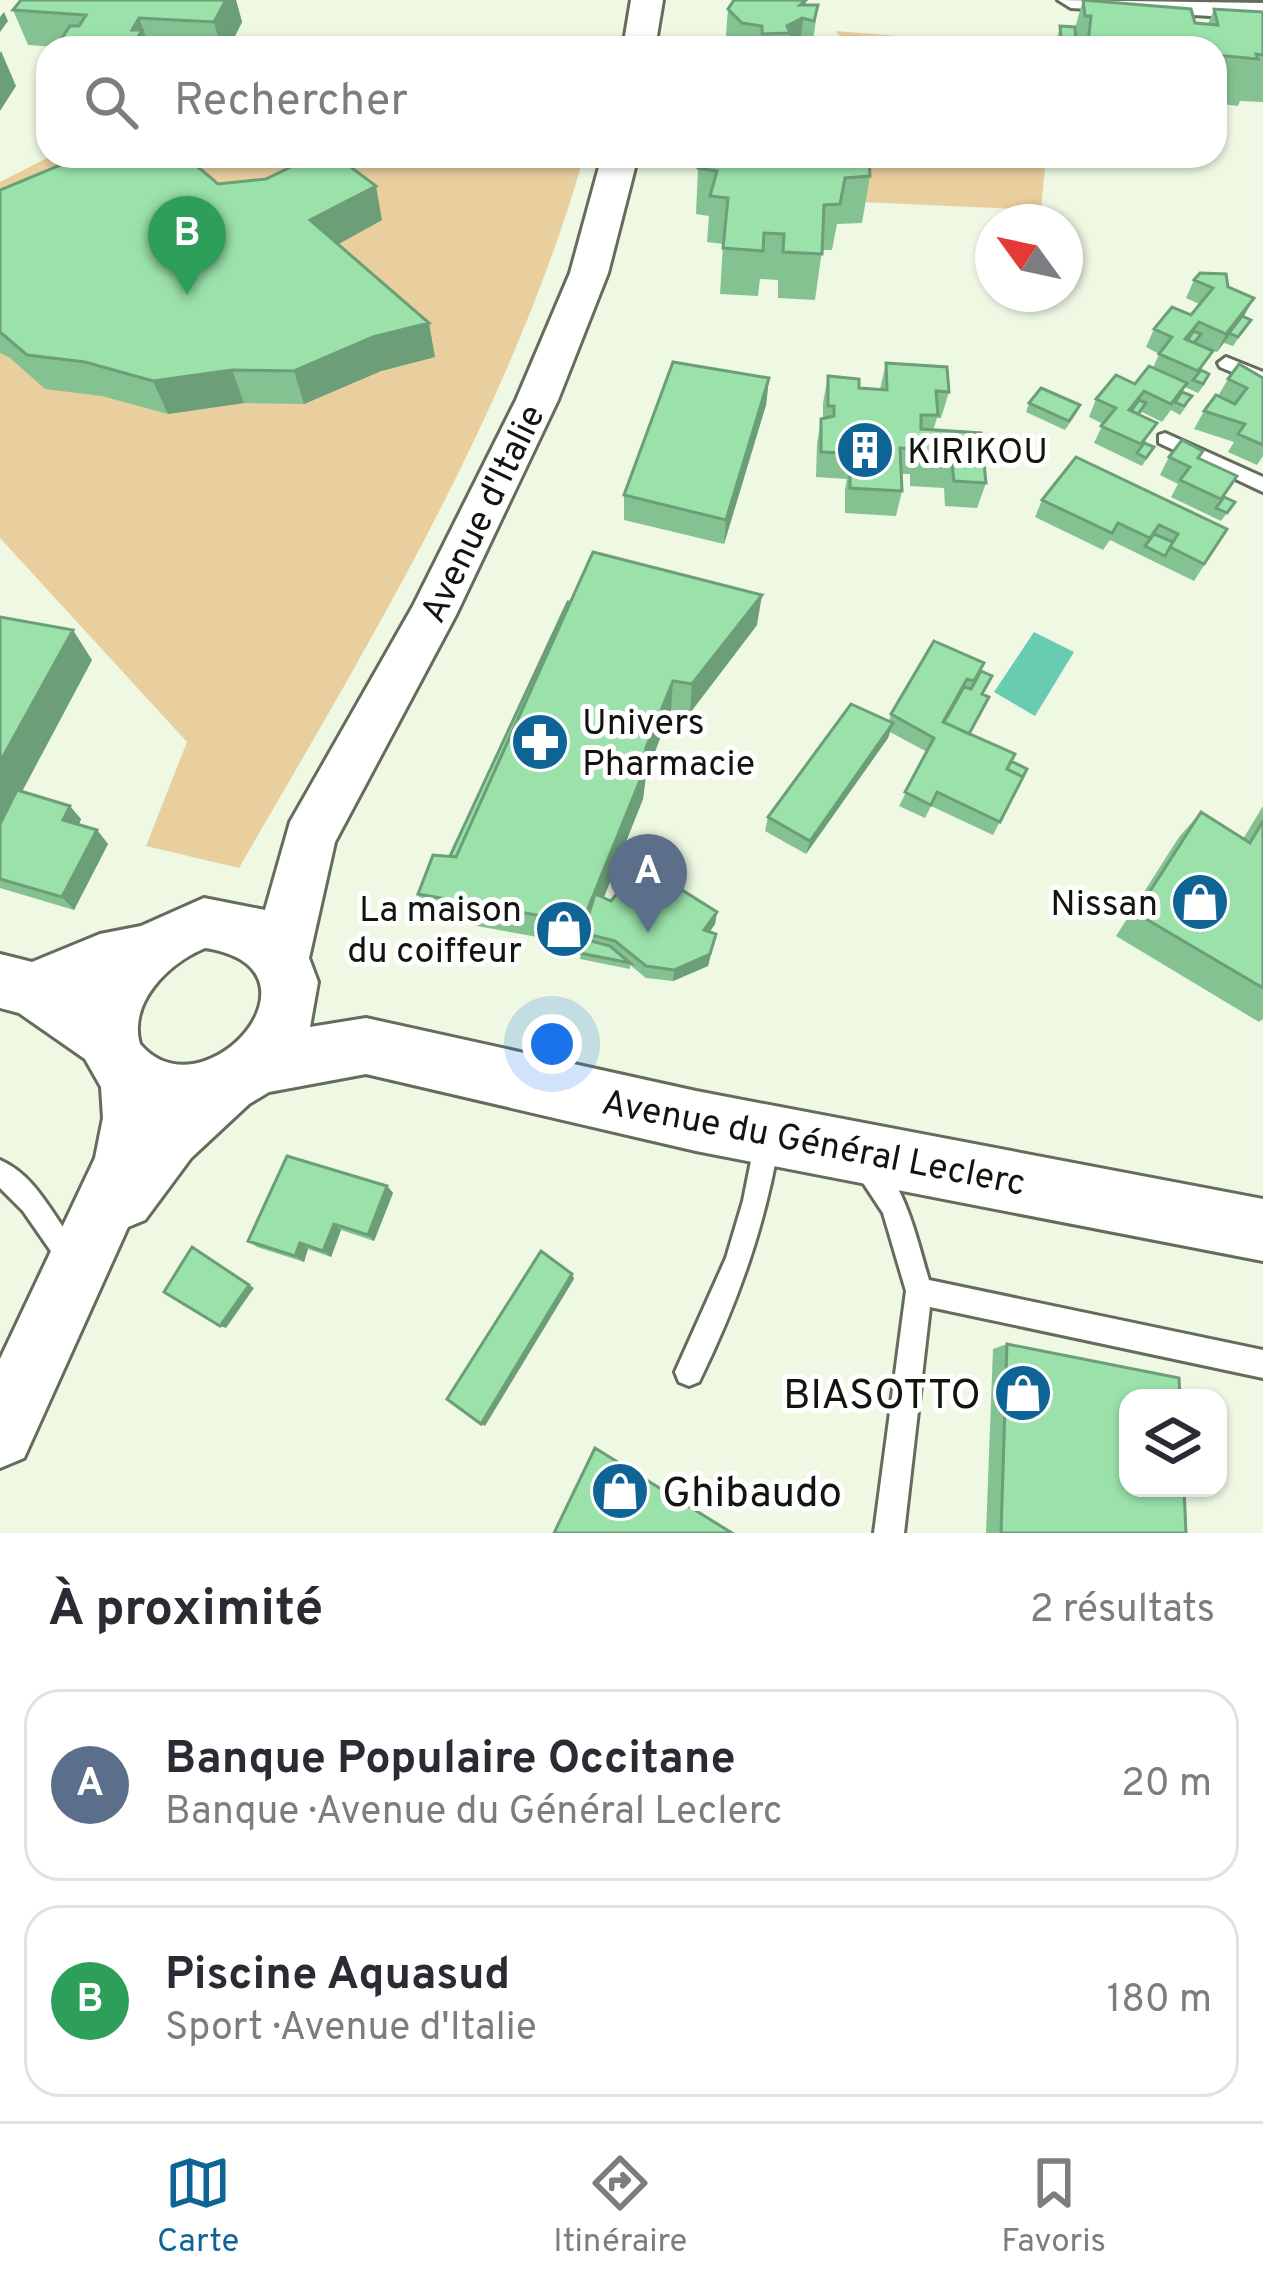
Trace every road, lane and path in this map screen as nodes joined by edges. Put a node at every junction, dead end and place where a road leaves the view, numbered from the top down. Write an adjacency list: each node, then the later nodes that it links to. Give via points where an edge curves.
1 (647, 0): 4 (street)
2 (1071, 0): 3 (street)
3 (1263, 10)
4 (641, 36)
5 (617, 168): 10 (street, Avenue d'Italie, via 590,273 537,400)
6 (1226, 363): 7 (lane)
7 (1263, 380)
8 (1165, 439): 9 (lane)
9 (1263, 485)
10 (304, 854): 11 (street, Avenue d'Italie); 13 (street, Avenue d'Italie)
11 (204, 923): 12 (street); 13 (street, via 242,926)
12 (145, 951): 14 (street); 16 (street, via 119,984 109,1023)
13 (286, 977): 15 (street, Avenue du Général Leclerc); 17 (street, via 281,1034)
14 (16, 985): 16 (street)
15 (366, 1046): 17 (street, Avenue du Général Leclerc); 18 (street, Avenue du Général Leclerc)
16 (120, 1058): 17 (street, via 149,1088 173,1094); 22 (street, via 133,1118 124,1163)
17 (242, 1075): 22 (street, via 142,1167)
18 (768, 1136): 19 (street, Avenue du Général Leclerc); 25 (lane, via 754,1225)
19 (853, 1152): 21 (street, Avenue du Général Leclerc); 23 (lane, via 894,1207)
20 (0, 1173): 22 (lane, via 31,1191 48,1235)
21 (1263, 1230)
22 (80, 1268): 26 (street)
23 (919, 1291): 24 (lane); 27 (lane)
24 (1263, 1364)
25 (689, 1372)
26 (0, 1433)
27 (889, 1533)

